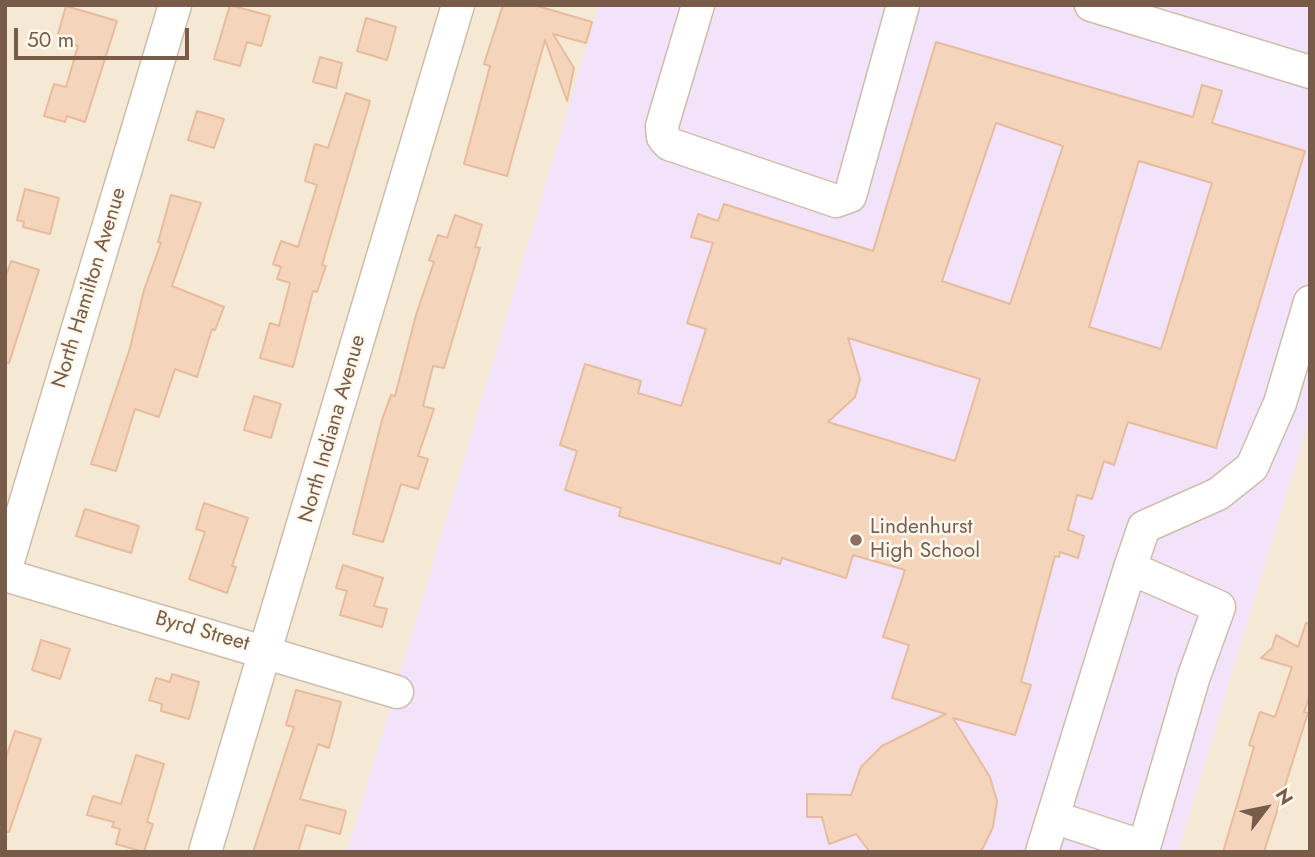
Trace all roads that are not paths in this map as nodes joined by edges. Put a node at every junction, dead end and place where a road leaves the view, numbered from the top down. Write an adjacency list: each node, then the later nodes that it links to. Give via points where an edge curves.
1 (175, 5): 9 (street, North Hamilton Avenue)
2 (458, 5): 10 (street, North Indiana Avenue)
3 (698, 5): 4 (street, via 662,126 663,137 669,144 836,201 849,196)
4 (903, 5)
5 (1091, 5): 6 (street)
6 (1310, 72)
7 (1310, 302): 8 (street, via 1280,403 1252,467 1218,494 1144,527)
8 (1130, 568): 12 (street); 12 (street, via 1219,607 1144,847)
9 (5, 573): 10 (street, Byrd Street)
10 (267, 651): 11 (street, Byrd Street); 13 (street, North Indiana Avenue)
11 (397, 692)
12 (1053, 817): 14 (street)
13 (205, 852)
14 (1042, 852)

